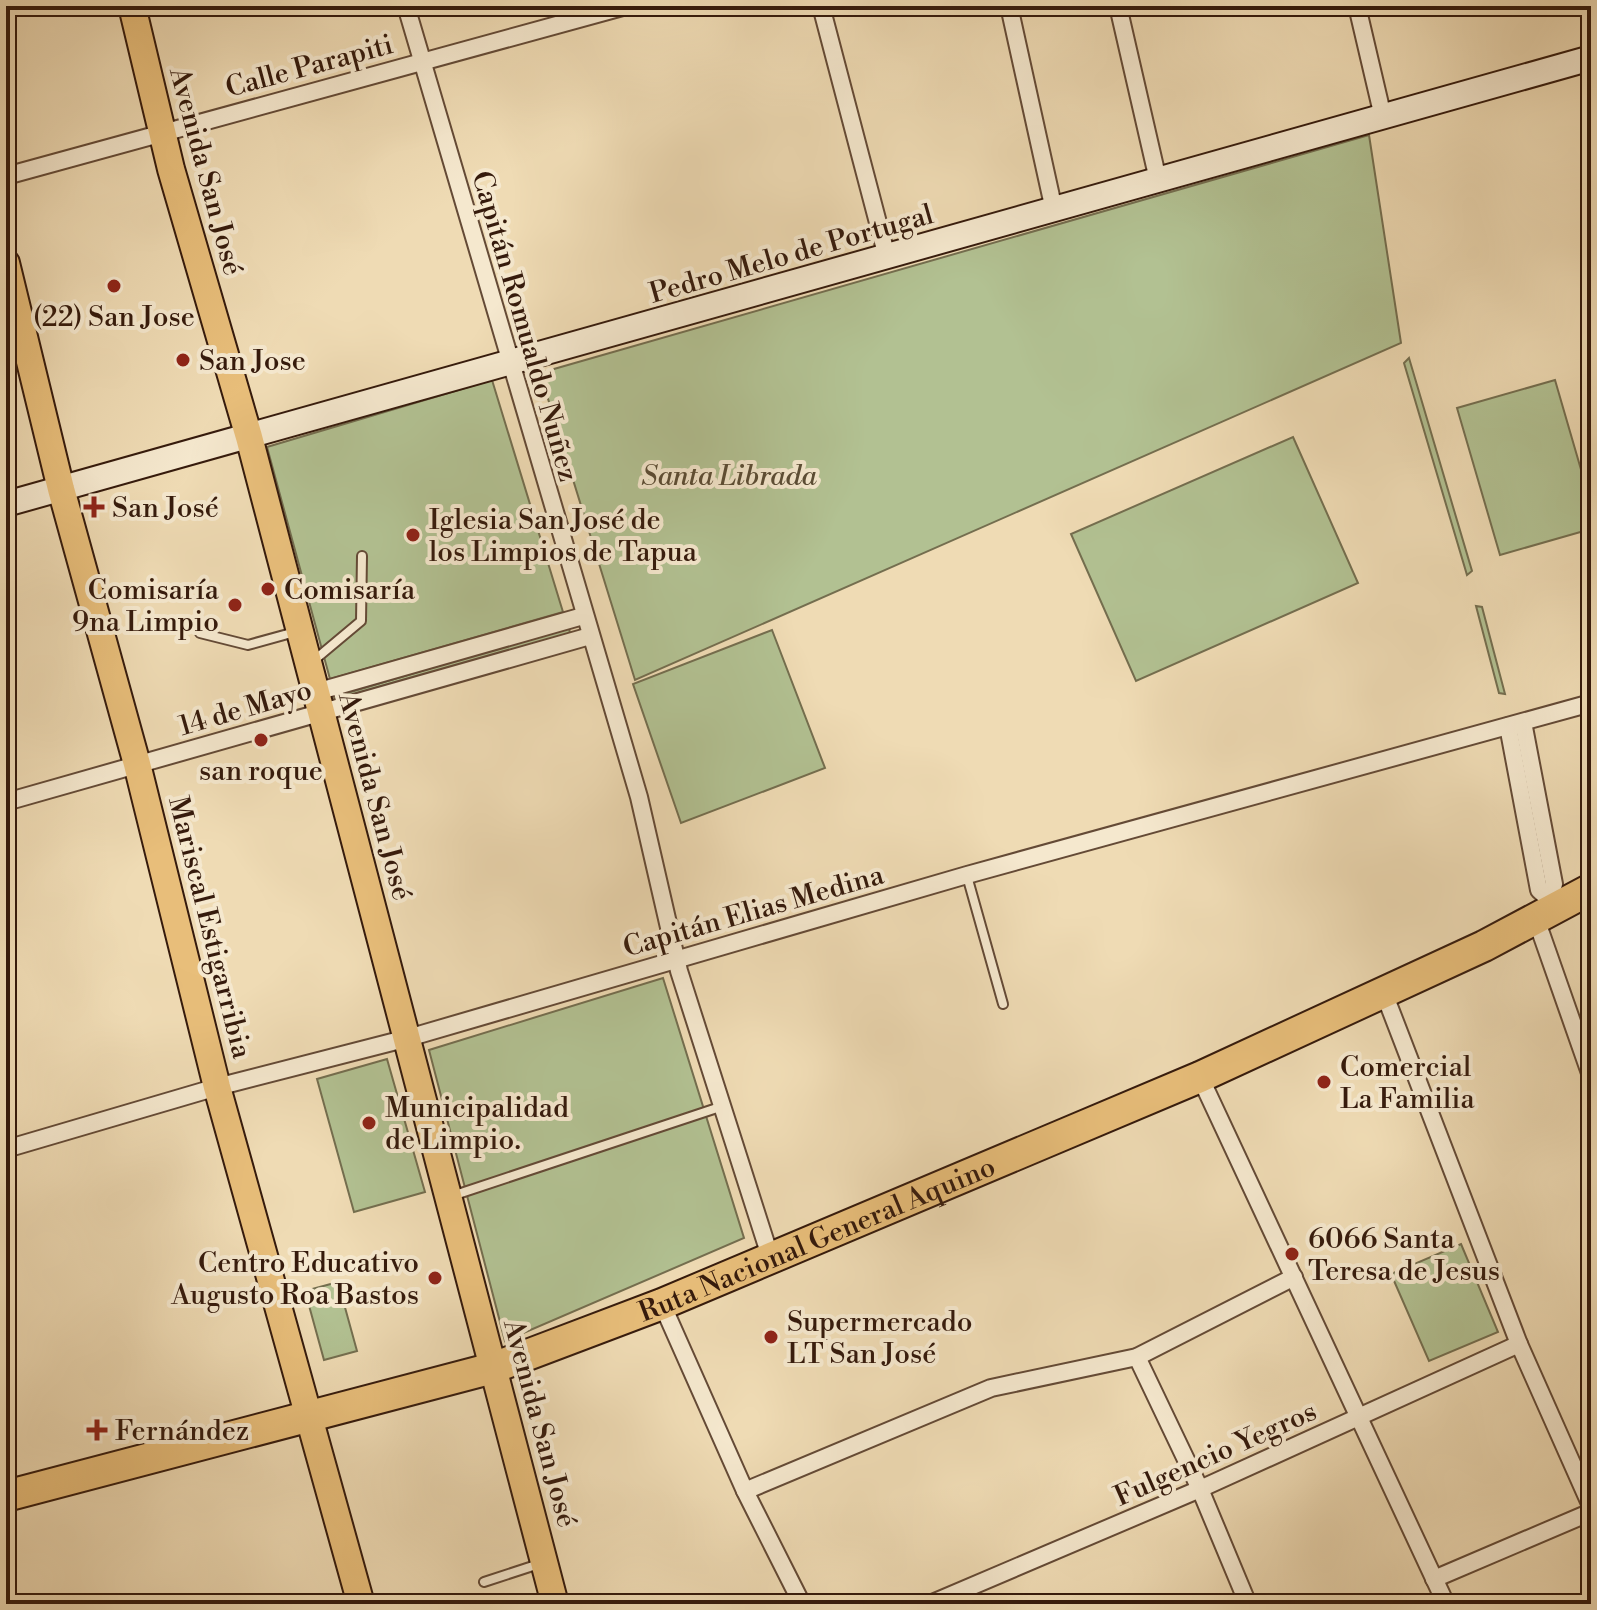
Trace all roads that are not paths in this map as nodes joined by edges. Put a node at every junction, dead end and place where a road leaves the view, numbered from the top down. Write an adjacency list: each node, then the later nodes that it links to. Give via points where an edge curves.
1 (132, 6): 11 (main road, Avenida San José)
2 (406, 6): 9 (street, Capitán Romualdo Nuñez)
3 (626, 6): 9 (street, Calle Parapiti)
4 (821, 6): 15 (street)
5 (1009, 6): 14 (street)
6 (1118, 6): 13 (street)
7 (1357, 6): 10 (street)
8 (1591, 58): 10 (street, Pedro Melo de Portugal)
9 (422, 62): 11 (street, Calle Parapiti); 17 (street, Capitán Romualdo Nuñez)
10 (1383, 117): 13 (street, Pedro Melo de Portugal)
11 (162, 132): 12 (street, Calle Parapiti); 18 (main road, Avenida San José)
12 (6, 176)
13 (1158, 180): 14 (street, Pedro Melo de Portugal)
14 (1054, 210): 15 (street, Pedro Melo de Portugal)
15 (887, 257): 17 (street, Pedro Melo de Portugal)
16 (6, 263): 19 (main road, Mariscal Estigarribia)
17 (510, 363): 18 (street, Pedro Melo de Portugal); 22 (street, Capitán Romualdo Nuñez)
18 (249, 437): 19 (street, Pedro Melo de Portugal); 23 (main road, Avenida San José)
19 (61, 489): 20 (street, Pedro Melo de Portugal); 30 (main road, Mariscal Estigarribia)
20 (6, 504)
21 (362, 556): 26 (lane, via 361,621)
22 (583, 616): 25 (street, Capitán Romualdo Nuñez); 27 (street, 14 de Mayo)
23 (300, 631): 24 (lane, via 248,645); 26 (main road, Avenida San José)
24 (200, 633)
25 (590, 636): 27 (street, 14 de Mayo); 35 (street, Capitán Romualdo Nuñez, via 639,797)
26 (308, 664): 27 (main road, Avenida San José)
27 (318, 703): 30 (street, 14 de Mayo); 38 (main road, Avenida San José)
28 (1591, 703): 29 (street, Capitán Elias Medina)
29 (1515, 724): 32 (street, Capitán Elias Medina); 34 (street, via 1539,890)
30 (137, 764): 31 (street, 14 de Mayo); 41 (main road, Mariscal Estigarribia)
31 (6, 802)
32 (967, 875): 35 (street, Capitán Elias Medina); 37 (lane)
33 (1591, 889): 34 (highway, Ruta Nacional General Aquino)
34 (1548, 903): 36 (highway, Ruta Nacional General Aquino); 39 (street)
35 (676, 960): 38 (street, Capitán Elias Medina); 42 (street, Capitán Romualdo Nuñez)
36 (1384, 993): 40 (highway, Ruta Nacional General Aquino); 48 (street)
37 (1003, 1004)
38 (408, 1038): 41 (street, Capitán Elias Medina); 44 (main road, Avenida San José)
39 (1591, 1076)
40 (1200, 1077): 45 (highway, Ruta Nacional General Aquino); 46 (street)
41 (217, 1087): 43 (street, Capitán Elias Medina); 51 (main road, Mariscal Estigarribia)
42 (720, 1107): 44 (lane); 45 (street, Capitán Romualdo Nuñez)
43 (6, 1149)
44 (449, 1197): 50 (main road, Avenida San José)
45 (771, 1259): 47 (highway, Ruta Nacional General Aquino)
46 (1294, 1277): 49 (street); 52 (street)
47 (662, 1304): 50 (highway, Ruta Nacional General Aquino); 54 (street)
48 (1519, 1344): 52 (street, Fulgencio Yegros); 56 (street)
49 (1137, 1357): 53 (street); 54 (street, via 991,1388)
50 (493, 1368): 51 (highway, Ruta Nacional General Aquino); 57 (main road, Avenida San José)
51 (310, 1417): 55 (highway, Ruta Nacional General Aquino); 62 (main road, Mariscal Estigarribia)
52 (1359, 1417): 53 (street, Fulgencio Yegros); 58 (street)
53 (1200, 1489): 65 (street, Fulgencio Yegros); 66 (street)
54 (745, 1491): 64 (street)
55 (6, 1496)
56 (1591, 1509): 58 (street)
57 (544, 1563): 59 (lane); 63 (main road, Avenida San José)
58 (1434, 1579): 67 (street)
59 (484, 1582)
60 (6, 1598): 61 (street)
61 (8, 1604)
62 (361, 1604)
63 (555, 1604)
64 (802, 1604)
65 (930, 1604)
66 (1248, 1604)
67 (1446, 1604)

